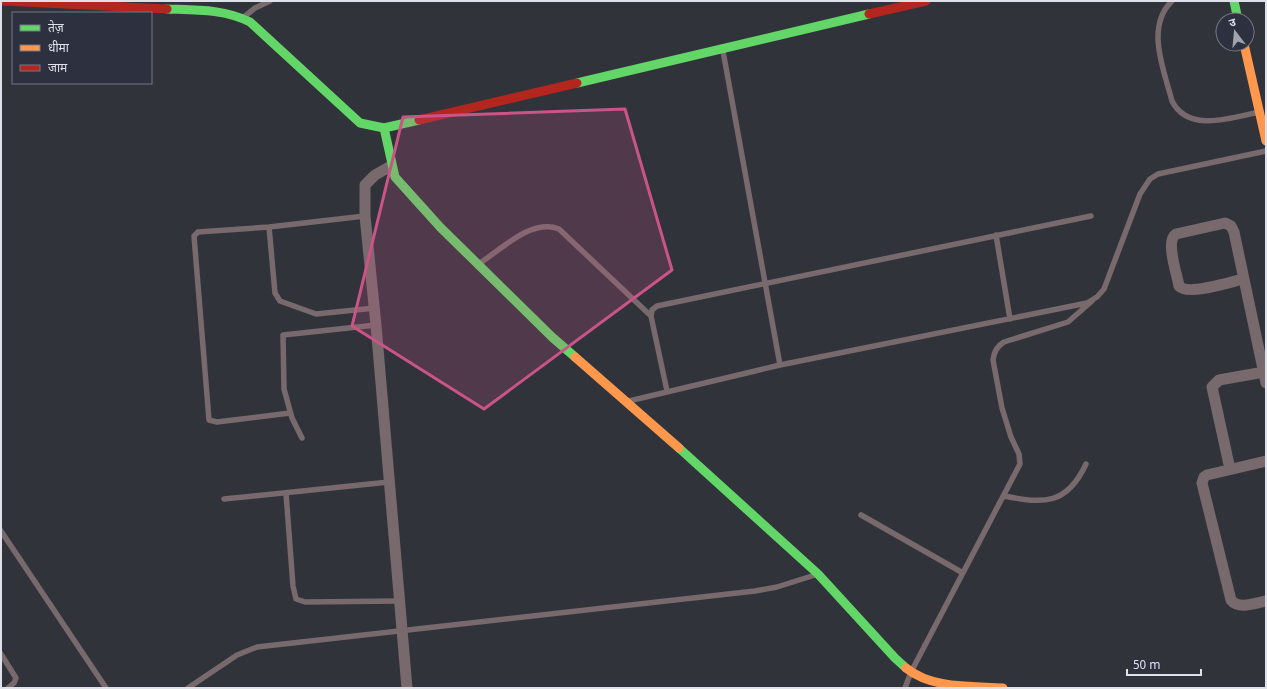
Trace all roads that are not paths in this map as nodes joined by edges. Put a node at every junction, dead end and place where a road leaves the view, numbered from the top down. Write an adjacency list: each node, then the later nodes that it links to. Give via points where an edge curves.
1 (4, 1): 6 (street)
2 (270, 1): 9 (lane)
3 (924, 1): 10 (street)
4 (1172, 1): 12 (lane, via 1159,20 1158,39 1172,102 1178,111 1190,118 1211,121)
5 (1234, 1): 8 (street)
6 (72, 3): 7 (street)
7 (182, 6): 9 (street)
8 (1236, 12)
9 (244, 17): 13 (street, via 360,122)
10 (722, 48): 13 (street); 23 (lane)
11 (1246, 52): 12 (street)
12 (1259, 105): 14 (street)
13 (384, 128): 16 (street)
14 (1266, 141)
15 (1266, 150): 24 (lane, via 1158,174 1150,179 1140,194 1104,289)
16 (391, 166): 17 (street, via 375,175 365,185); 21 (street, via 400,184)
17 (365, 216): 19 (lane); 25 (street)
18 (1091, 216): 20 (lane)
19 (269, 227): 25 (lane, via 275,293 280,301 316,314); 33 (lane, via 198,232 194,236 208,417 211,421 217,422)
20 (996, 235): 23 (lane); 27 (lane)
21 (479, 265): 26 (lane, via 527,231 536,227 554,227); 32 (street, via 552,337)
22 (1243, 280): 22 (street, via 1193,290 1181,288 1170,244 1172,236 1225,223 1231,226); 30 (street)
23 (765, 282): 26 (lane, via 657,306 652,310); 29 (lane)
24 (1097, 297): 27 (lane, via 1087,303); 40 (lane, via 1068,322 1004,342 994,353 1002,408 1020,459)
25 (375, 308): 28 (street)
26 (651, 316): 31 (lane)
27 (1010, 319): 29 (lane)
28 (376, 325): 33 (lane, via 283,335 283,381); 38 (street)
29 (780, 365): 31 (lane)
30 (1265, 377): 37 (street, via 1219,380 1212,387)
31 (667, 391): 32 (lane)
32 (626, 401): 46 (street)
33 (290, 412): 34 (lane)
34 (302, 438)
35 (1266, 461): 37 (street)
36 (1086, 464): 40 (lane, via 1073,487 1051,500 1030,501)
37 (1230, 469): 48 (street, via 1207,475 1202,480 1228,591 1231,600 1237,605)
38 (389, 482): 39 (lane); 47 (street)
39 (286, 493): 41 (lane); 47 (lane, via 296,599 305,602)
40 (1004, 496): 45 (lane)
41 (224, 500)
42 (861, 515): 45 (lane)
43 (1, 531): 44 (lane)
44 (3, 539): 53 (lane)
45 (963, 573): 51 (lane)
46 (818, 574): 49 (lane, via 755,591); 51 (street)
47 (399, 601): 49 (street)
48 (1266, 601)
49 (402, 631): 54 (lane, via 257,647 237,655); 55 (street)
50 (1, 654): 52 (lane, via 16,678)
51 (911, 672): 56 (lane); 57 (street, via 926,680 945,685)
52 (8, 688)
53 (106, 688)
54 (188, 688)
55 (407, 688)
56 (905, 688)
57 (998, 688): 58 (street)
58 (1003, 688)

